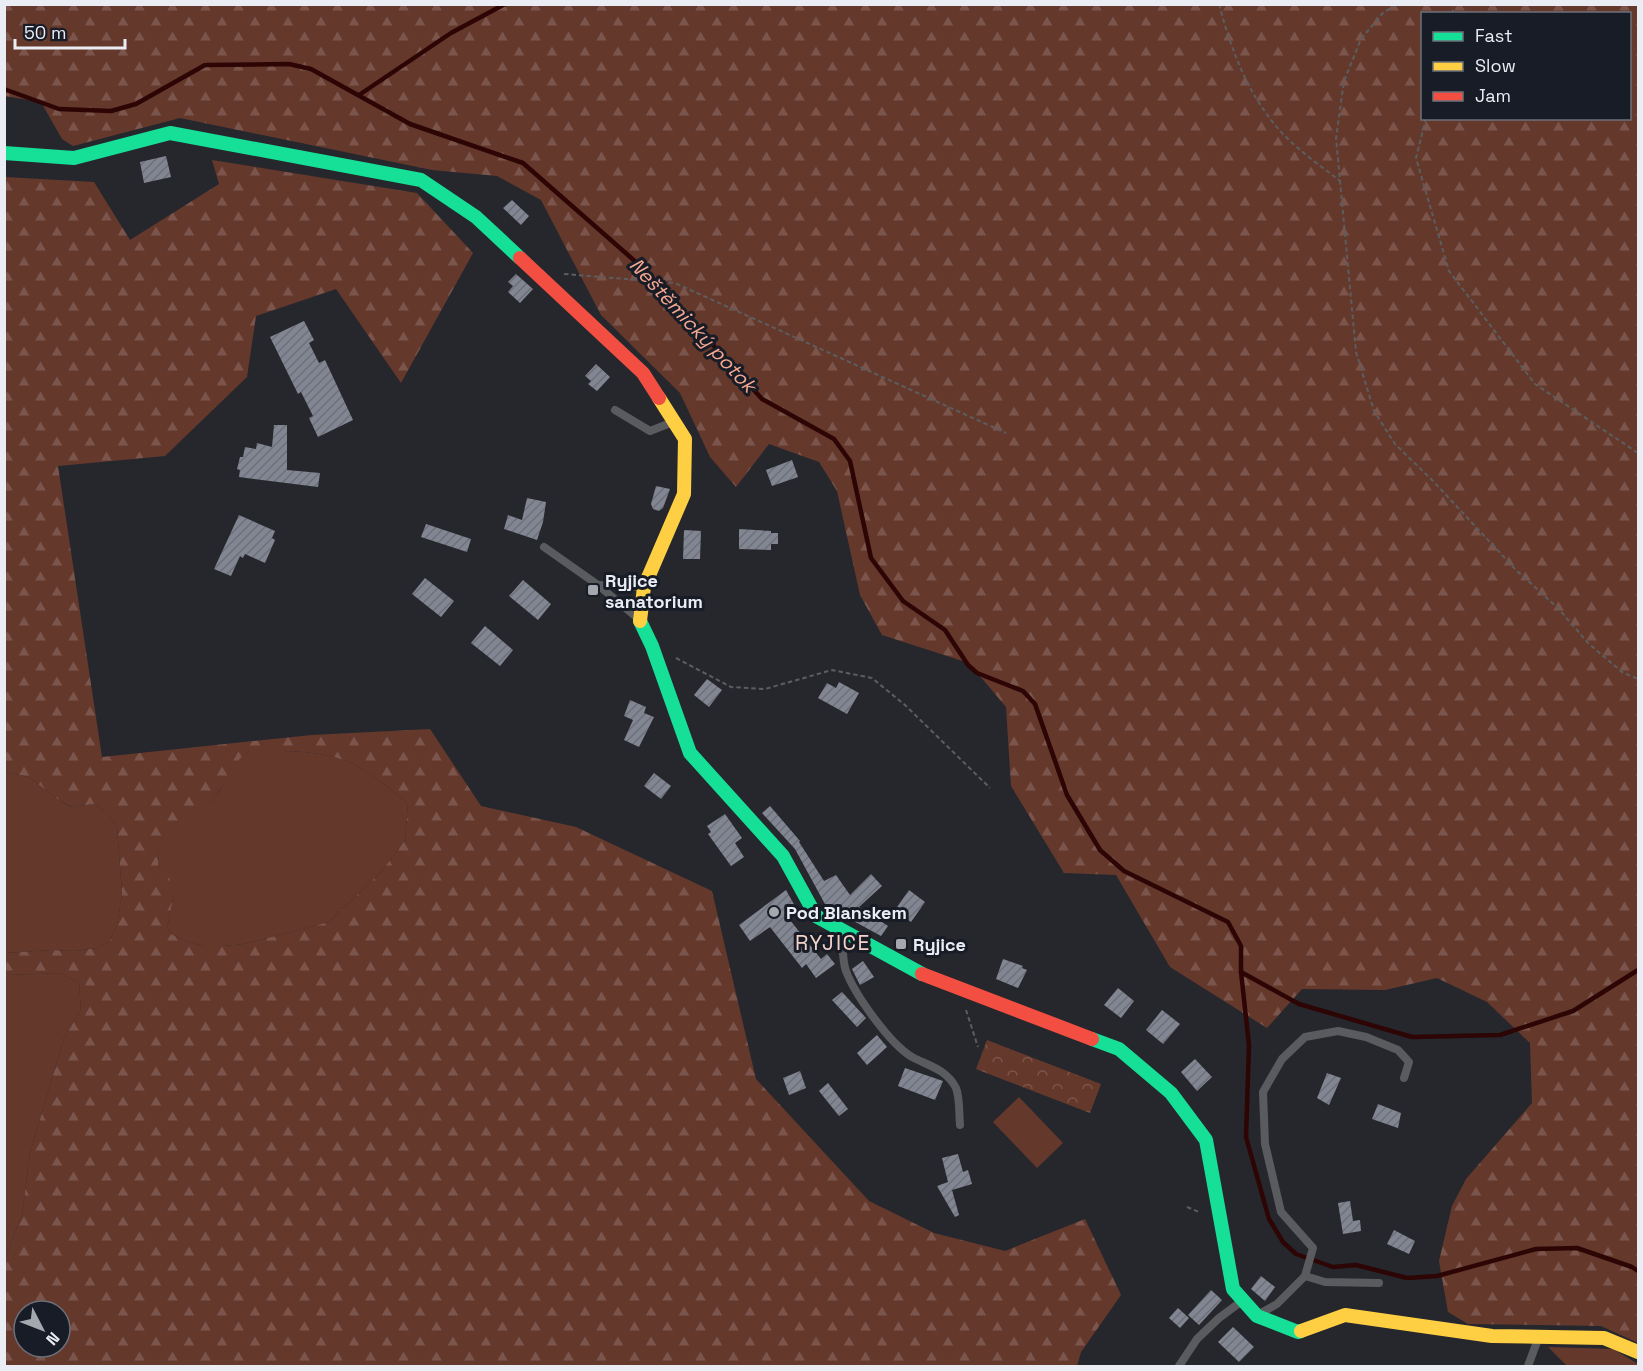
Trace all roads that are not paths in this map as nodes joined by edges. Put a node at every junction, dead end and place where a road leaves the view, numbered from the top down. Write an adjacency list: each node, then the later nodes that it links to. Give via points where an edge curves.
1 (4, 153): 3 (street, via 74,158 170,132 421,180 476,217 643,373)
2 (615, 410): 3 (lane, via 650,431)
3 (674, 422): 6 (street, via 685,439 684,494)
4 (544, 547): 5 (lane)
5 (598, 585): 6 (lane); 7 (lane)
6 (644, 586): 7 (street)
7 (639, 619): 8 (street, via 690,753 783,856 816,916)
8 (841, 930): 10 (lane, via 845,969 859,997 896,1043 912,1057 947,1075 957,1090); 13 (street, via 924,975 1119,1049 1171,1093 1206,1140 1233,1289)
9 (1404, 1078): 11 (lane, via 1409,1062 1398,1050 1338,1031 1305,1037 1282,1059 1263,1092 1265,1144 1281,1212 1313,1248)
10 (960, 1125)
11 (1306, 1272): 12 (lane, via 1325,1282); 14 (lane, via 1277,1304)
12 (1379, 1283)
13 (1243, 1300): 14 (street); 17 (lane, via 1197,1339)
14 (1257, 1316): 15 (street, via 1298,1332 1345,1315 1492,1336)
15 (1538, 1337): 16 (street, via 1604,1338); 18 (lane)
16 (1638, 1352)
17 (1179, 1366)
18 (1528, 1366)

